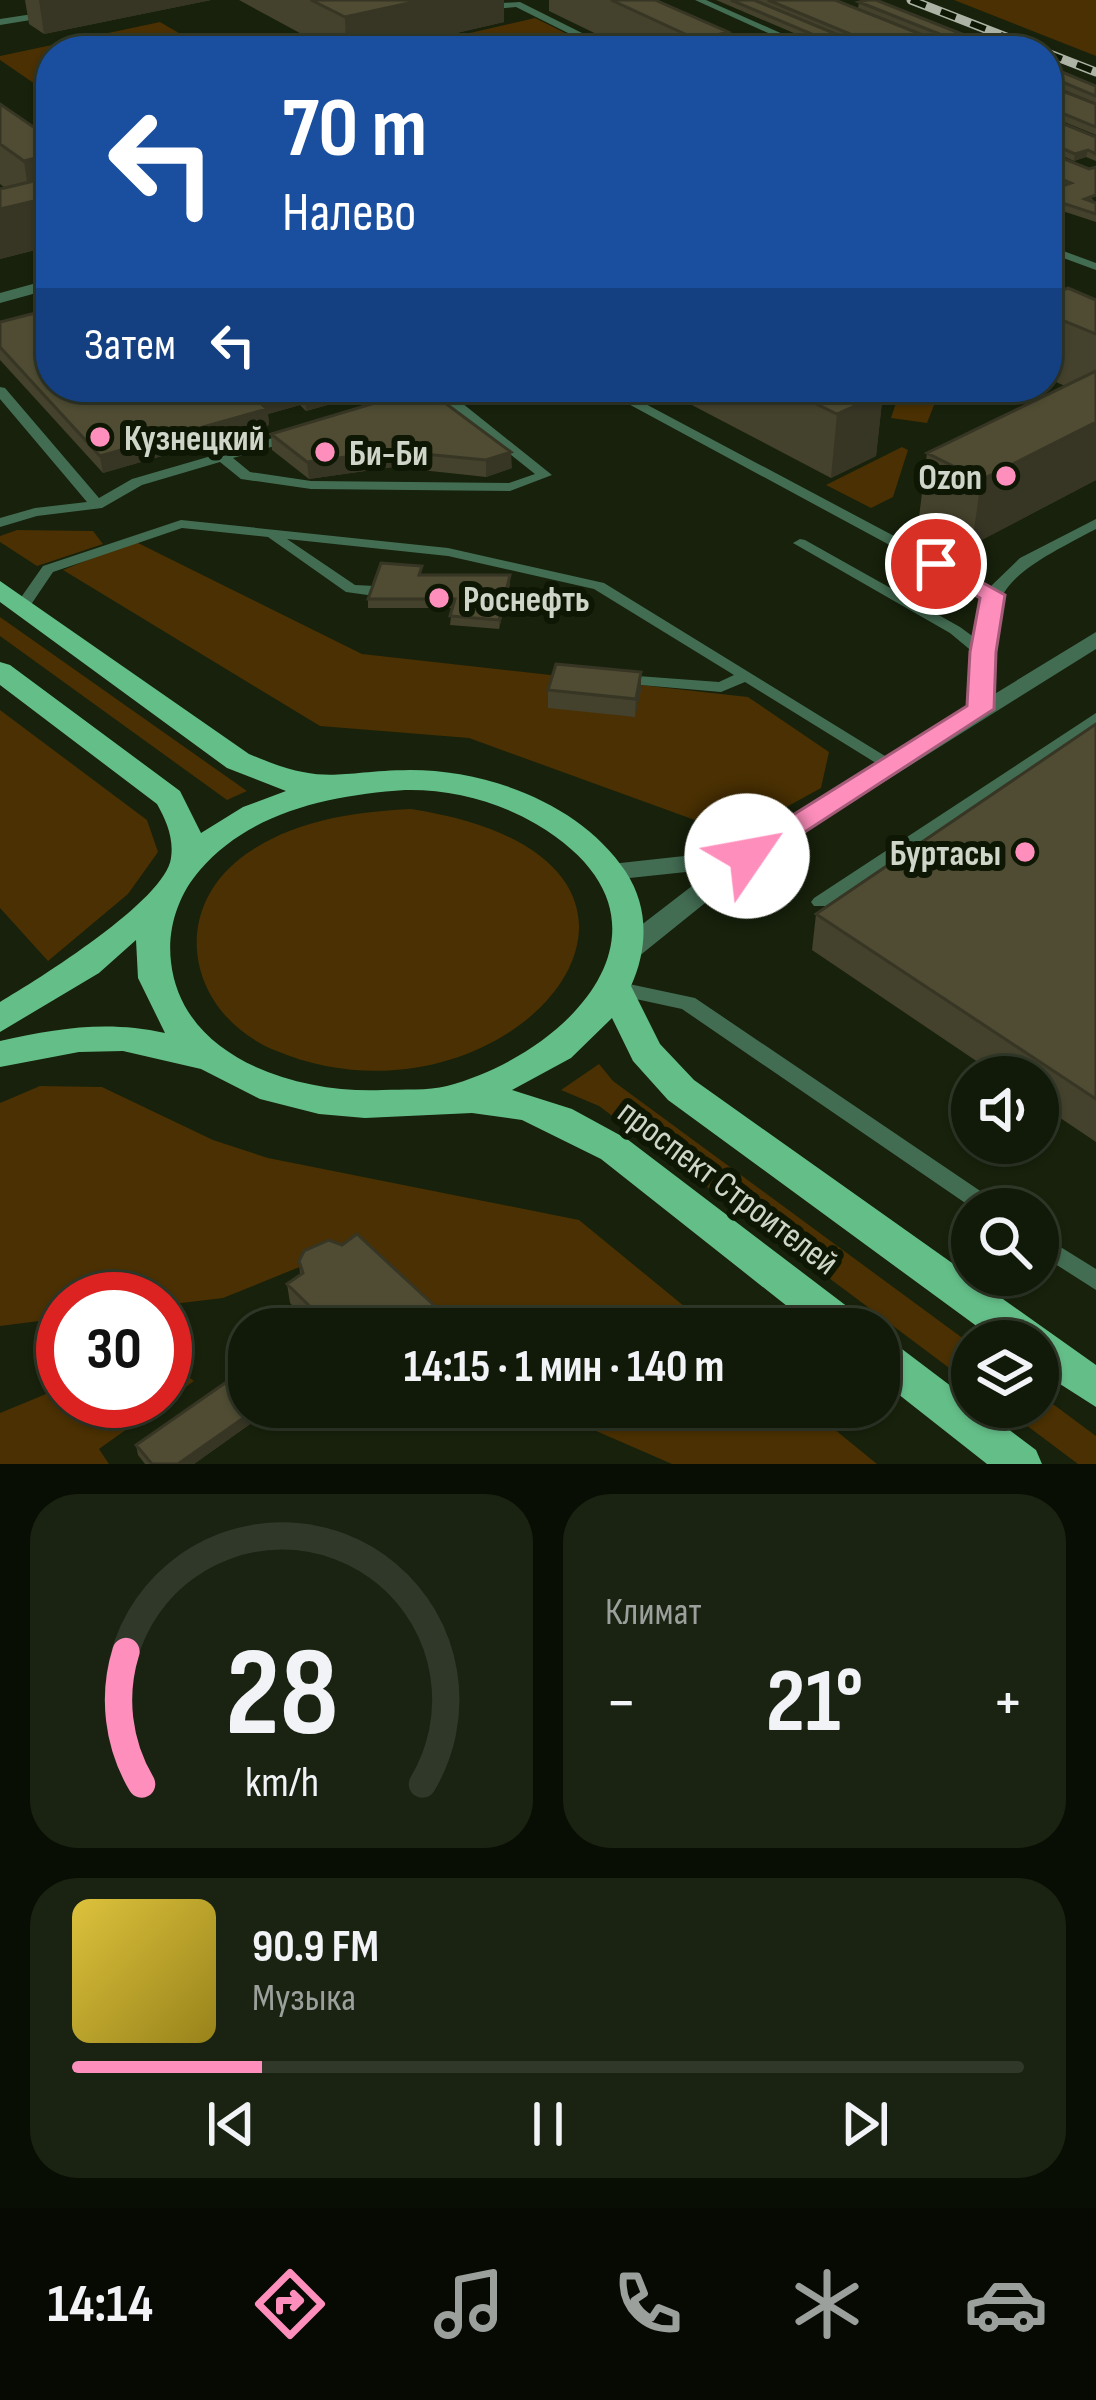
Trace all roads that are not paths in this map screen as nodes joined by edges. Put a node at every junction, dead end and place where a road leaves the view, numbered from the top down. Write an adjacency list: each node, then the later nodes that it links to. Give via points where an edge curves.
1 (534, 0): 3 (lane)
2 (699, 0): 8 (lane)
3 (517, 4): 4 (lane); 7 (lane)
4 (470, 8)
5 (57, 13): 6 (lane)
6 (0, 22)
7 (581, 36)
8 (782, 36)
9 (1062, 254): 10 (lane)
10 (1096, 267)
11 (36, 288): 12 (street)
12 (0, 298)
13 (0, 391): 20 (lane)
14 (405, 402): 17 (lane)
15 (457, 402): 19 (lane, via 545,475 510,487 311,485 246,476)
16 (632, 402): 26 (lane)
17 (396, 405)
18 (310, 431): 19 (lane)
19 (223, 457): 20 (lane, via 137,482)
20 (97, 505): 21 (lane)
21 (0, 523)
22 (1096, 523): 26 (lane, via 1025,562)
23 (270, 534): 25 (lane, via 351,589); 27 (lane, via 181,524 48,569); 31 (lane, via 599,586)
24 (800, 543): 29 (lane)
25 (375, 591)
26 (993, 595): 29 (lane)
27 (12, 598): 36 (main road, via 238,761)
28 (1091, 648): 33 (street)
29 (983, 652): 33 (lane)
30 (0, 671): 38 (main road, via 169,798 184,824)
31 (746, 676): 32 (lane, via 721,687); 35 (lane)
32 (597, 677)
33 (980, 709): 35 (street)
34 (1096, 718): 41 (lane)
35 (890, 764): 37 (street)
36 (324, 788): 38 (main road, via 245,818); 39 (main road, via 417,780 511,798 552,817)
37 (747, 856): 39 (street); 42 (street)
38 (188, 862): 40 (main road, проспект Строителей)
39 (611, 871): 42 (main road)
40 (163, 898): 44 (main road, via 87,965); 46 (main road, проспект Строителей, via 150,941 155,985 177,1027)
41 (820, 902)
42 (628, 950): 43 (main road)
43 (615, 988): 47 (main road, via 590,1024 551,1056); 48 (lane, via 688,1003); 52 (main road, проспект Строителей, via 646,1052 681,1090)
44 (0, 1018)
45 (0, 1054): 46 (main road, via 103,1036)
46 (213, 1059): 47 (main road, проспект Строителей, via 261,1085 319,1100)
47 (445, 1098): 51 (main road, проспект Строителей, via 521,1106 572,1125)
48 (959, 1188)
49 (1059, 1256): 50 (lane)
50 (1096, 1281)
51 (819, 1308)
52 (1000, 1320)
53 (1059, 1362): 55 (main road)
54 (900, 1370): 56 (main road)
55 (1096, 1389)
56 (1020, 1464)

